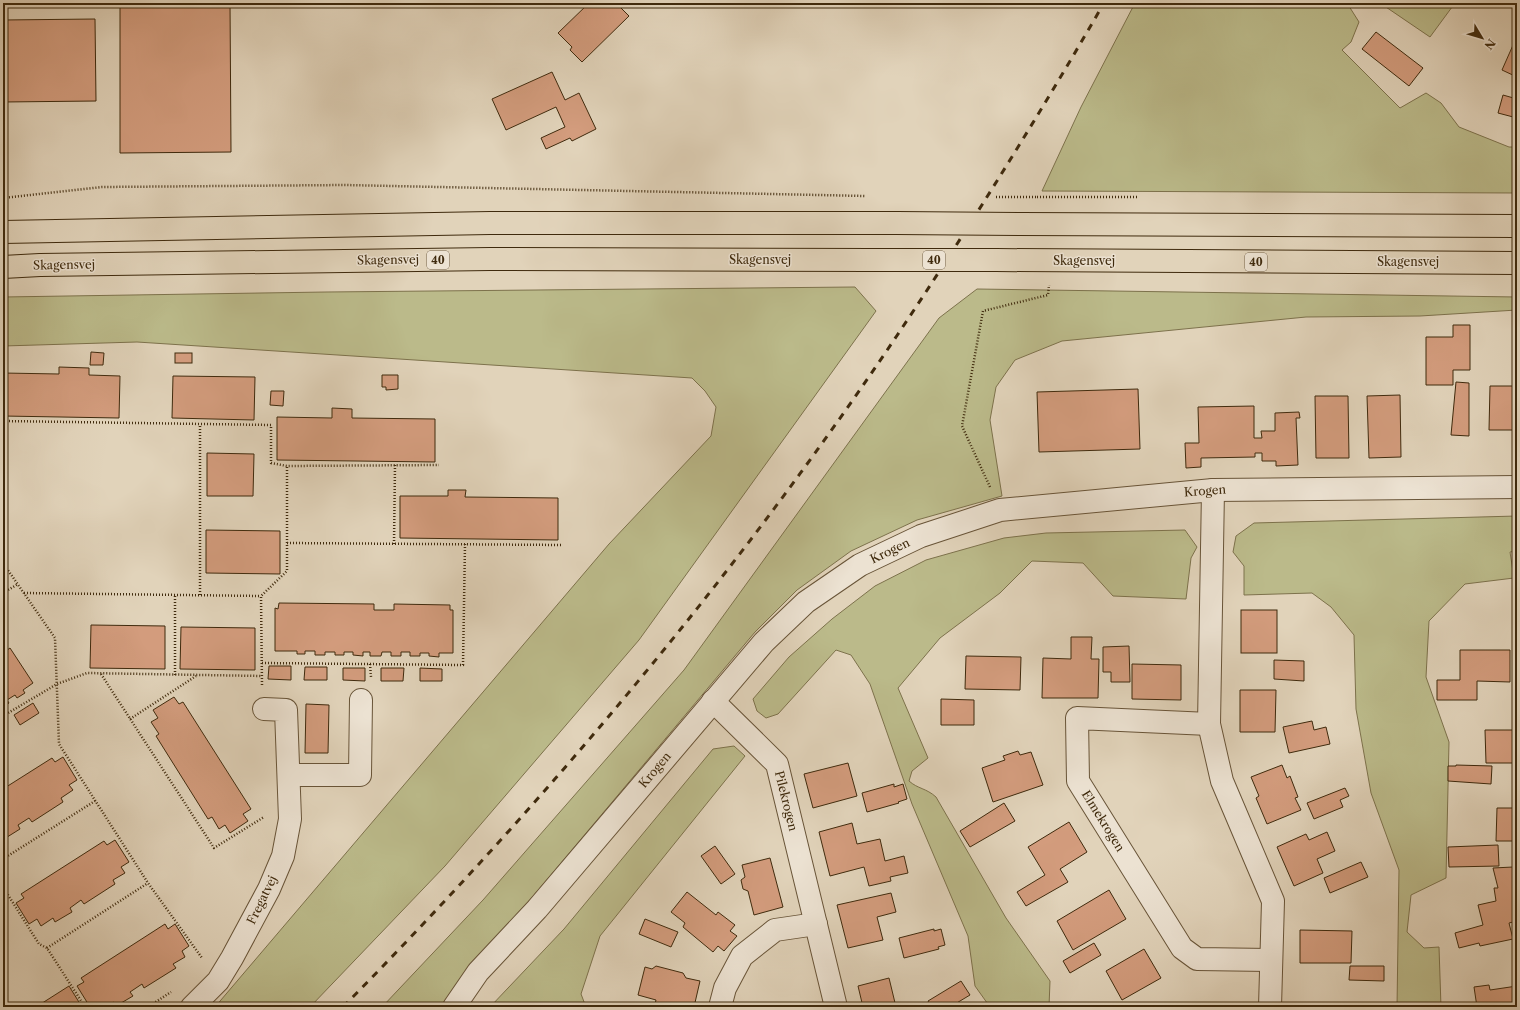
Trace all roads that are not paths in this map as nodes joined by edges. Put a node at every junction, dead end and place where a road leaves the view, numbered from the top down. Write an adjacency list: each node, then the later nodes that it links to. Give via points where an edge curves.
1 (1517, 226): 2 (main road, bridge, via 490,223)
2 (3, 232)
3 (1517, 263): 4 (main road, Skagensvej / 40, bridge, via 490,259)
4 (3, 267)
5 (1517, 487): 6 (street, Krogen)
6 (1213, 490): 8 (street, Krogen, via 1000,510 920,536 860,565 806,602 764,642); 10 (street)
7 (361, 700): 11 (street, via 360,775)
8 (713, 701): 12 (street, Pilekrogen, via 777,764); 15 (street, Krogen, via 537,909 478,972)
9 (264, 709): 11 (street, Fregatvej, via 286,710)
10 (1209, 724): 13 (street, via 1222,781 1273,901); 13 (street, Elmekrogen, via 1077,718 1078,781 1182,948 1196,960)
11 (289, 775): 14 (street, Fregatvej, via 290,819 283,856 269,889 218,980)
12 (816, 924): 16 (street, via 775,930 742,956 725,988); 17 (street, Pilekrogen)
13 (1270, 960): 18 (street)
14 (192, 1007)
15 (454, 1007)
16 (720, 1007)
17 (836, 1007)
18 (1270, 1007)

